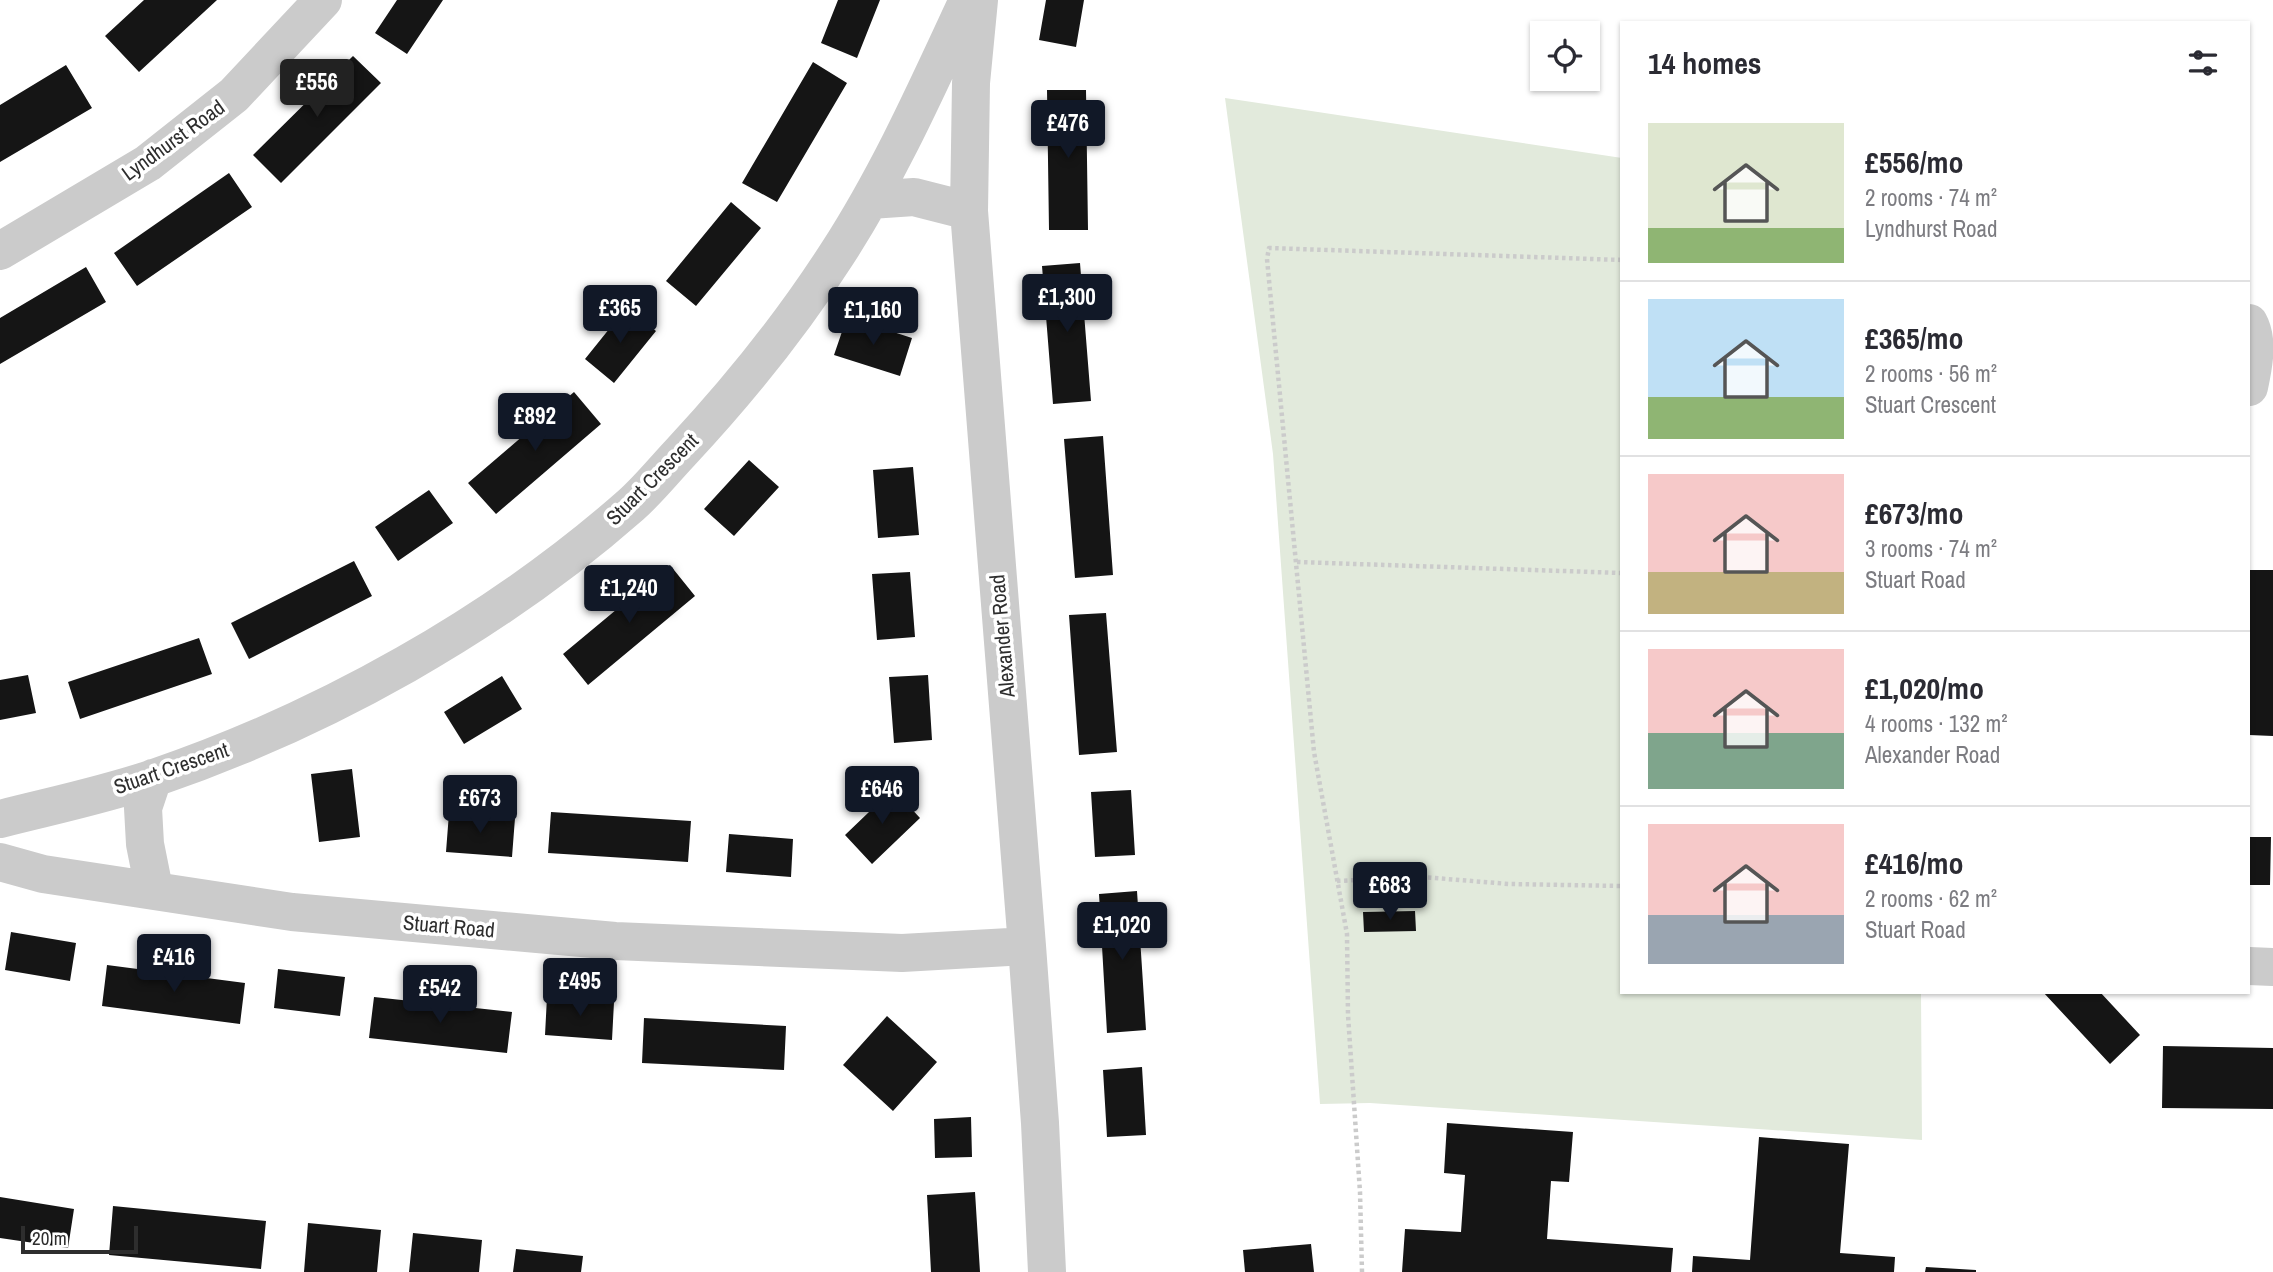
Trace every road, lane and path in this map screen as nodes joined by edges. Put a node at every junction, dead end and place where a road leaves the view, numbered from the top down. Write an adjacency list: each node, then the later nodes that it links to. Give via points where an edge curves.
1 (323, 0): 6 (street, Lyndhurst Road, via 234,95 148,163)
2 (968, 0): 4 (street, Stuart Crescent)
3 (979, 0): 5 (street, Alexander Road, via 971,83)
4 (870, 201): 5 (street, via 914,197); 12 (street, Stuart Crescent, via 795,314 709,422 623,512 483,619 362,687 259,737)
5 (969, 211): 18 (street, Alexander Road)
6 (0, 251)
7 (1620, 260): 10 (path, via 1269,248)
8 (2250, 325): 9 (street, via 2254,349)
9 (2250, 379)
10 (1297, 562): 11 (path); 15 (path, via 1314,752)
11 (1620, 573)
12 (153, 778): 13 (street, Stuart Crescent); 17 (street, via 143,808)
13 (0, 819)
14 (0, 862): 17 (street, Stuart Road, via 43,874)
15 (1337, 881): 16 (path, via 1422,877); 22 (path, via 1347,934)
16 (1620, 886)
17 (154, 889): 18 (street, Stuart Road, via 292,912 615,941 902,953)
18 (1027, 946): 21 (street, Alexander Road)
19 (2250, 966): 20 (street)
20 (2273, 967)
21 (1047, 1272)
22 (1362, 1272)

